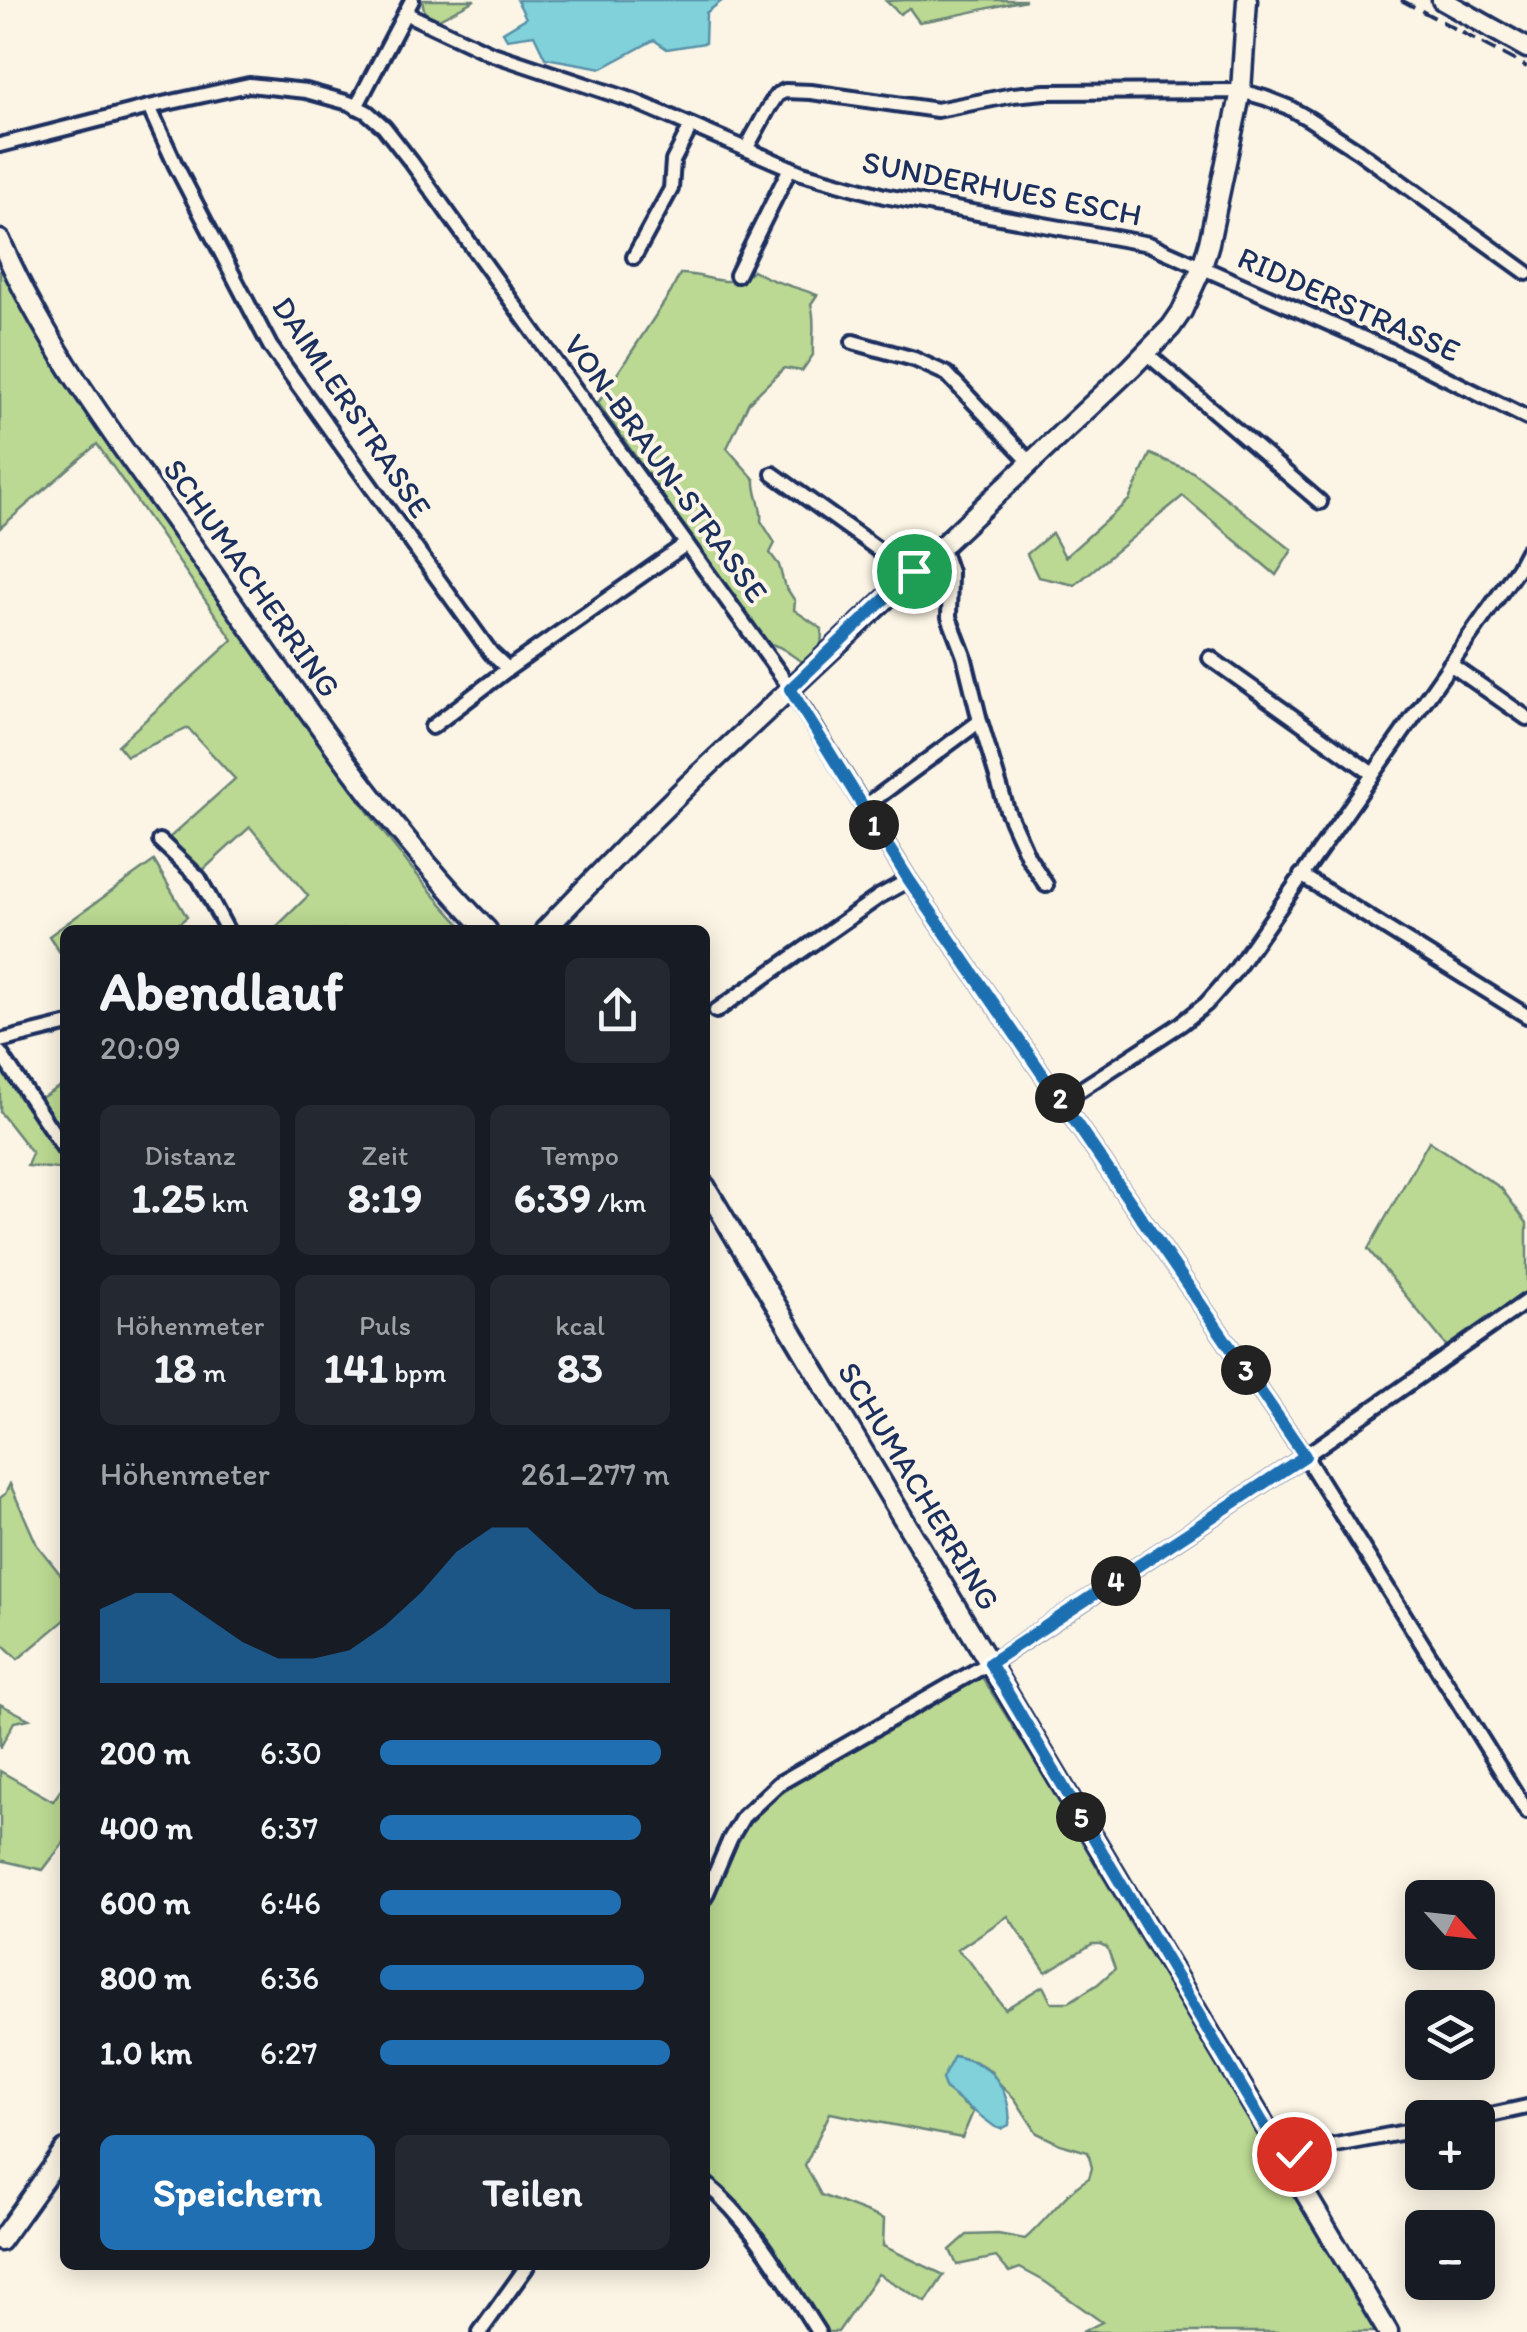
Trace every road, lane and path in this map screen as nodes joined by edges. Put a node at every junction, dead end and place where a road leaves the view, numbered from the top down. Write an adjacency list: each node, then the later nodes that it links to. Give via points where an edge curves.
1 (1248, 0): 5 (main road)
2 (1442, 0): 4 (main road)
3 (409, 6): 6 (street); 8 (street, SUNDERHUES ESCH, via 430,27 490,53)
4 (1527, 48)
5 (1240, 91): 10 (street, via 1045,92 937,110 785,92); 14 (main road); 15 (street, via 1310,119)
6 (356, 106): 7 (street, VON-BRAUN-STRASSE, via 306,91 249,85); 23 (street, VON-BRAUN-STRASSE, via 399,144)
7 (149, 107): 9 (street, VON-BRAUN-STRASSE); 29 (street, DAIMLERSTRASSE, via 270,346)
8 (691, 126): 10 (street, SUNDERHUES ESCH); 13 (street, via 674,161 671,189)
9 (0, 145)
10 (746, 149): 11 (street, SUNDERHUES ESCH)
11 (790, 168): 14 (street, SUNDERHUES ESCH, via 884,196 1150,244); 16 (street)
12 (0, 240): 41 (main road, SCHUMACHERRING, via 89,399 385,816)
13 (634, 257)
14 (1202, 267): 18 (main road, via 1182,311); 19 (street, RIDDERSTRASSE)
15 (1527, 273)
16 (737, 275)
17 (853, 342): 20 (street, via 947,374)
18 (1146, 353): 20 (main road); 22 (street)
19 (1527, 418)
20 (1030, 462): 24 (main road)
21 (774, 474): 26 (street)
22 (1320, 502)
23 (686, 544): 29 (street); 30 (street, VON-BRAUN-STRASSE)
24 (941, 546): 26 (main road); 32 (street, via 950,572 949,616)
25 (1527, 551): 28 (street)
26 (914, 571): 30 (main road)
27 (1210, 658): 34 (street)
28 (1450, 664): 31 (street); 34 (street)
29 (508, 668): 33 (street)
30 (790, 689): 35 (street, VON-BRAUN-STRASSE); 42 (main road)
31 (1527, 718)
32 (980, 721): 35 (street); 39 (street, via 1007,810)
33 (432, 727)
34 (1373, 774): 37 (street)
35 (864, 807): 38 (street, VON-BRAUN-STRASSE)
36 (160, 841): 40 (street, via 199,878)
37 (1301, 875): 44 (street); 48 (street, via 1206,1004)
38 (909, 880): 43 (street); 48 (street, VON-BRAUN-STRASSE)
39 (1046, 884)
40 (224, 925)
41 (481, 925)
42 (551, 925)
43 (716, 1011)
44 (1527, 1016)
45 (60, 1026): 46 (street)
46 (0, 1041)
47 (0, 1053): 49 (street)
48 (1063, 1101): 52 (street, VON-BRAUN-STRASSE)
49 (60, 1143)
50 (710, 1194): 53 (main road, SCHUMACHERRING)
51 (1527, 1300): 52 (street)
52 (1305, 1456): 53 (street); 54 (street, VON-BRAUN-STRASSE)
53 (990, 1663): 55 (street, via 768,1792 743,1817); 59 (main road, SCHUMACHERRING)
54 (1527, 1812)
55 (710, 1885)
56 (1527, 2107): 57 (street)
57 (1495, 2114)
58 (1405, 2133): 59 (street)
59 (1282, 2155): 66 (main road, SCHUMACHERRING)
60 (60, 2157): 62 (main road)
61 (710, 2187): 65 (street, via 740,2216)
62 (0, 2241)
63 (524, 2270): 64 (street)
64 (480, 2332)
65 (818, 2332)
66 (1388, 2332)

